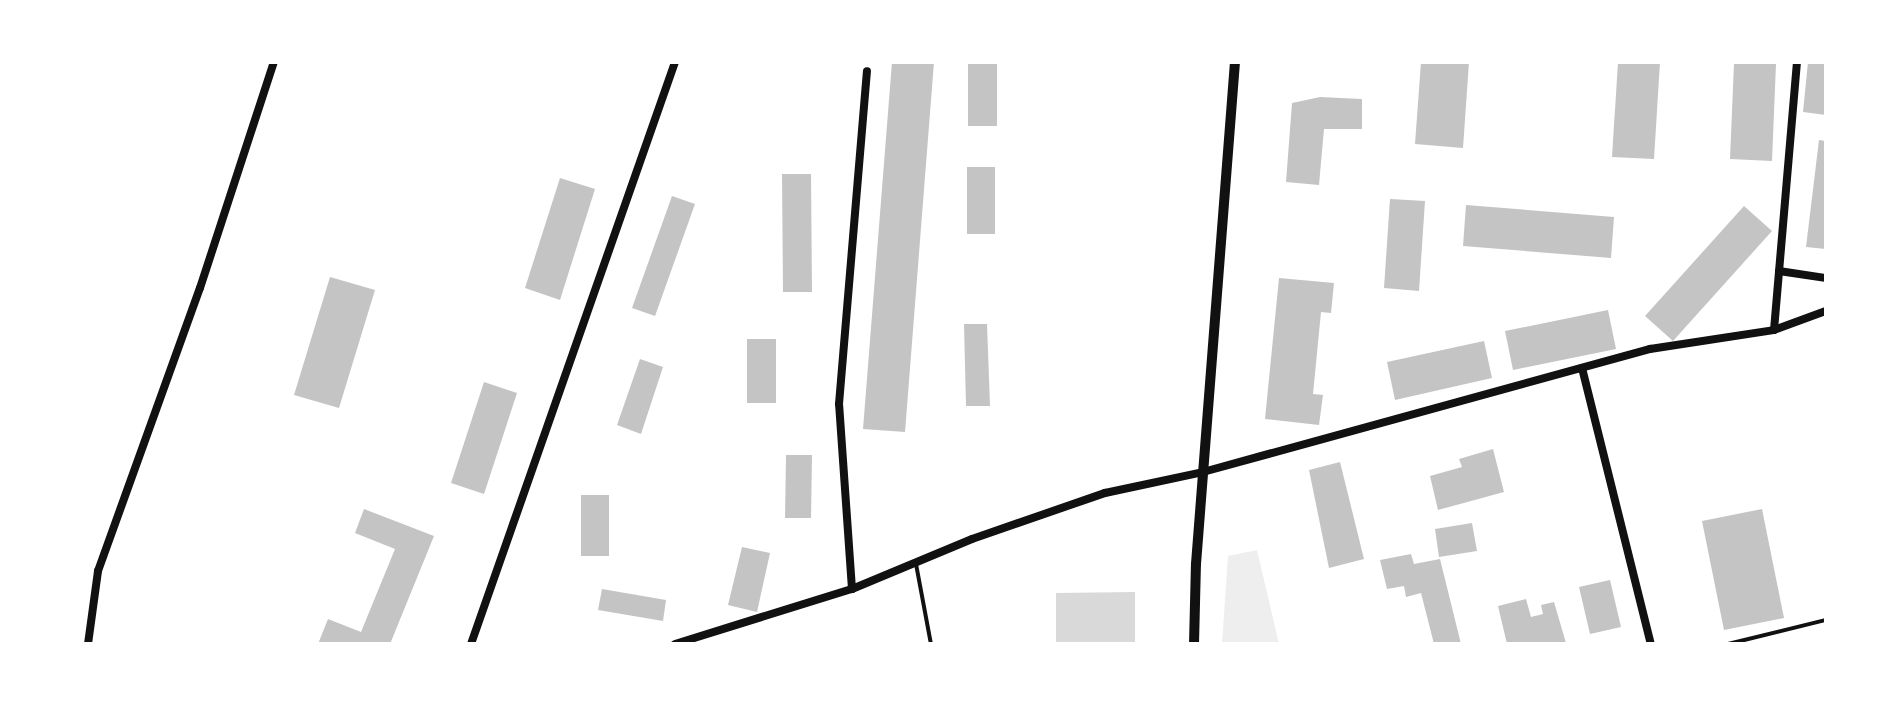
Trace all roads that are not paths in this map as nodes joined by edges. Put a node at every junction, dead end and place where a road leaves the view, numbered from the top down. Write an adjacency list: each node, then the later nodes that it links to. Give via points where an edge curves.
1 (274, 62): 15 (street, via 98,571)
2 (675, 62): 16 (street)
3 (1235, 62): 11 (street)
4 (1797, 62): 6 (street)
5 (867, 71): 13 (street, via 839,404)
6 (1779, 271): 7 (street); 9 (street)
7 (1826, 278)
8 (1826, 311): 9 (street)
9 (1774, 330): 10 (street, via 1650,349)
10 (1582, 368): 11 (street); 20 (street)
11 (1203, 472): 12 (street, via 1105,493); 19 (street)
12 (916, 562): 13 (street); 18 (lane)
13 (852, 589): 17 (street)
14 (1826, 620): 21 (lane)
15 (88, 644)
16 (471, 644)
17 (675, 644)
18 (931, 644)
19 (1194, 644)
20 (1651, 644)
21 (1728, 644)

